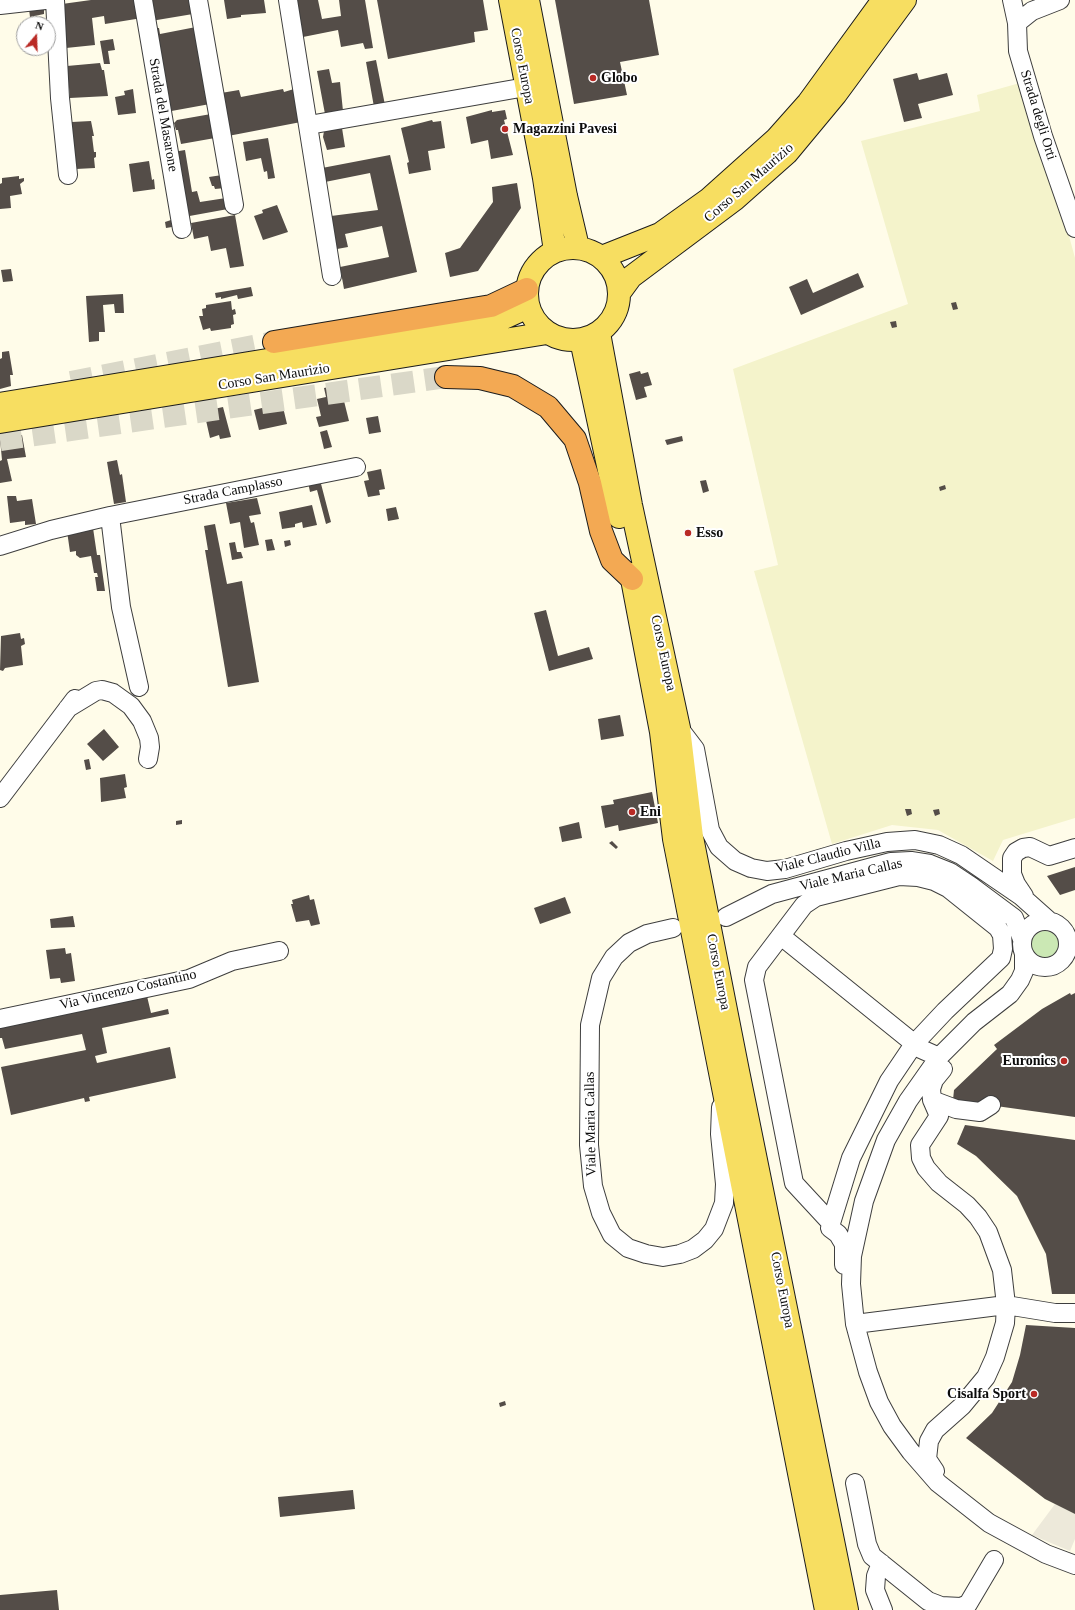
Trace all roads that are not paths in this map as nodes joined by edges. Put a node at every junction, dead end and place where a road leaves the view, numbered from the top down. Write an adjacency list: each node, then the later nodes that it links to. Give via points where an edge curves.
1 (45, 0): 12 (street)
2 (55, 0): 16 (street, via 60,98)
3 (143, 0): 19 (street, Strada del Masarone)
4 (198, 0): 17 (street)
5 (288, 0): 15 (street)
6 (510, 0): 14 (main road, Corso Europa)
7 (528, 0): 20 (main road, Corso Europa)
8 (883, 0): 22 (main road, Corso San Maurizio, via 808,103 776,139 709,200 660,234)
9 (905, 0): 24 (main road, Corso San Maurizio, via 836,94 787,153 734,200 632,277)
10 (1012, 0): 13 (street, Strada degli Orti)
11 (1060, 0): 13 (street, via 1032,11)
12 (0, 5)
13 (1017, 24): 18 (street, Strada degli Orti, via 1018,51 1043,136)
14 (526, 87): 15 (street); 21 (main road, Corso Europa)
15 (309, 124): 23 (street)
16 (68, 175)
17 (234, 205)
18 (1075, 228)
19 (182, 229)
20 (578, 247): 21 (main road); 22 (main road, via 591,250)
21 (555, 250): 25 (main road, via 536,266 530,277)
22 (602, 257): 24 (main road, via 618,279)
23 (332, 276)
24 (620, 292): 27 (main road, via 618,308 610,322)
25 (528, 298): 26 (main road, via 536,322); 28 (highway); 30 (main road, Corso San Maurizio, via 493,323)
26 (547, 333): 27 (main road, via 564,339); 31 (main road, Corso San Maurizio)
27 (590, 337): 35 (main road, Corso Europa); 37 (main road, Corso Europa, via 631,505)
28 (274, 342)
29 (446, 377): 35 (highway, via 480,378 512,386 548,408 574,439 590,482 601,530 612,560)
30 (0, 404)
31 (0, 422)
32 (356, 467): 33 (street, Strada Camplasso)
33 (110, 516): 34 (street, Strada Camplasso, via 51,530); 36 (street, via 121,607)
34 (0, 546)
35 (632, 579): 51 (main road, Corso Europa, via 661,732 674,839)
36 (139, 687)
37 (679, 728): 42 (street, Viale Claudio Villa, via 696,749 710,830 719,847 735,861 767,871 785,869 846,851 887,842 915,840 939,845 961,855 1021,896); 66 (main road, Corso Europa, via 692,837)
38 (148, 759): 39 (street, via 149,738 138,713 114,693 96,691 72,703)
39 (0, 798)
40 (1075, 848): 42 (street, via 1049,856 1030,847 1023,848 1012,858 1012,874 1016,884)
41 (726, 917): 45 (street, Viale Maria Callas, via 772,894 872,866 911,861 930,864 950,872 1014,918)
42 (1054, 923): 45 (street, via 1034,923 1024,933); 45 (street, via 1066,933 1068,940 1068,949 1060,962 1052,966 1036,966)
43 (673, 928): 51 (street, Viale Maria Callas, via 647,934 629,943 614,957 601,978 590,1025 590,1145 593,1186 601,1213 612,1234 628,1248 663,1257 680,1254 705,1240 720,1218 725,1184 720,1134)
44 (781, 936): 49 (street); 49 (street, via 804,905 816,897 899,876 924,878 948,888 998,928 1002,935 1001,958); 49 (street, via 757,967 754,980 794,1183 831,1223 851,1158 870,1117 889,1081)
45 (1023, 947): 48 (street, via 1024,971 1010,994 974,1022)
46 (279, 951): 47 (street, Via Vincenzo Costantino, via 232,962 190,979)
47 (0, 1019)
48 (954, 1042): 50 (street); 52 (street, via 952,1055 934,1080 931,1089)
49 (914, 1044): 50 (street)
50 (939, 1057): 55 (street, via 886,1140 864,1201 852,1256)
51 (721, 1080): 65 (main road, Corso Europa)
52 (932, 1100): 53 (street, via 956,1109 980,1112); 56 (street, via 939,1116 920,1146 921,1158 939,1183 967,1205 988,1232 1002,1270)
53 (991, 1105)
54 (830, 1228): 55 (street, via 838,1234 844,1244 843,1279 845,1290)
55 (852, 1298): 58 (street)
56 (1006, 1305): 57 (street, via 1055,1313); 58 (street); 60 (street, via 1005,1323 986,1377 962,1406 935,1430 929,1441 927,1459)
57 (1075, 1313)
58 (855, 1324): 60 (street, via 868,1372 886,1414 902,1439)
59 (855, 1483): 62 (street, via 867,1544 872,1556)
60 (938, 1483): 63 (street, via 989,1523 1046,1554)
61 (994, 1560): 64 (street, via 968,1604 961,1607 941,1606 928,1601)
62 (881, 1564): 64 (street); 67 (street, via 876,1576 875,1590)
63 (1075, 1565)
64 (895, 1576): 67 (street, via 887,1582)
65 (826, 1610)
66 (847, 1610)
67 (884, 1610)

